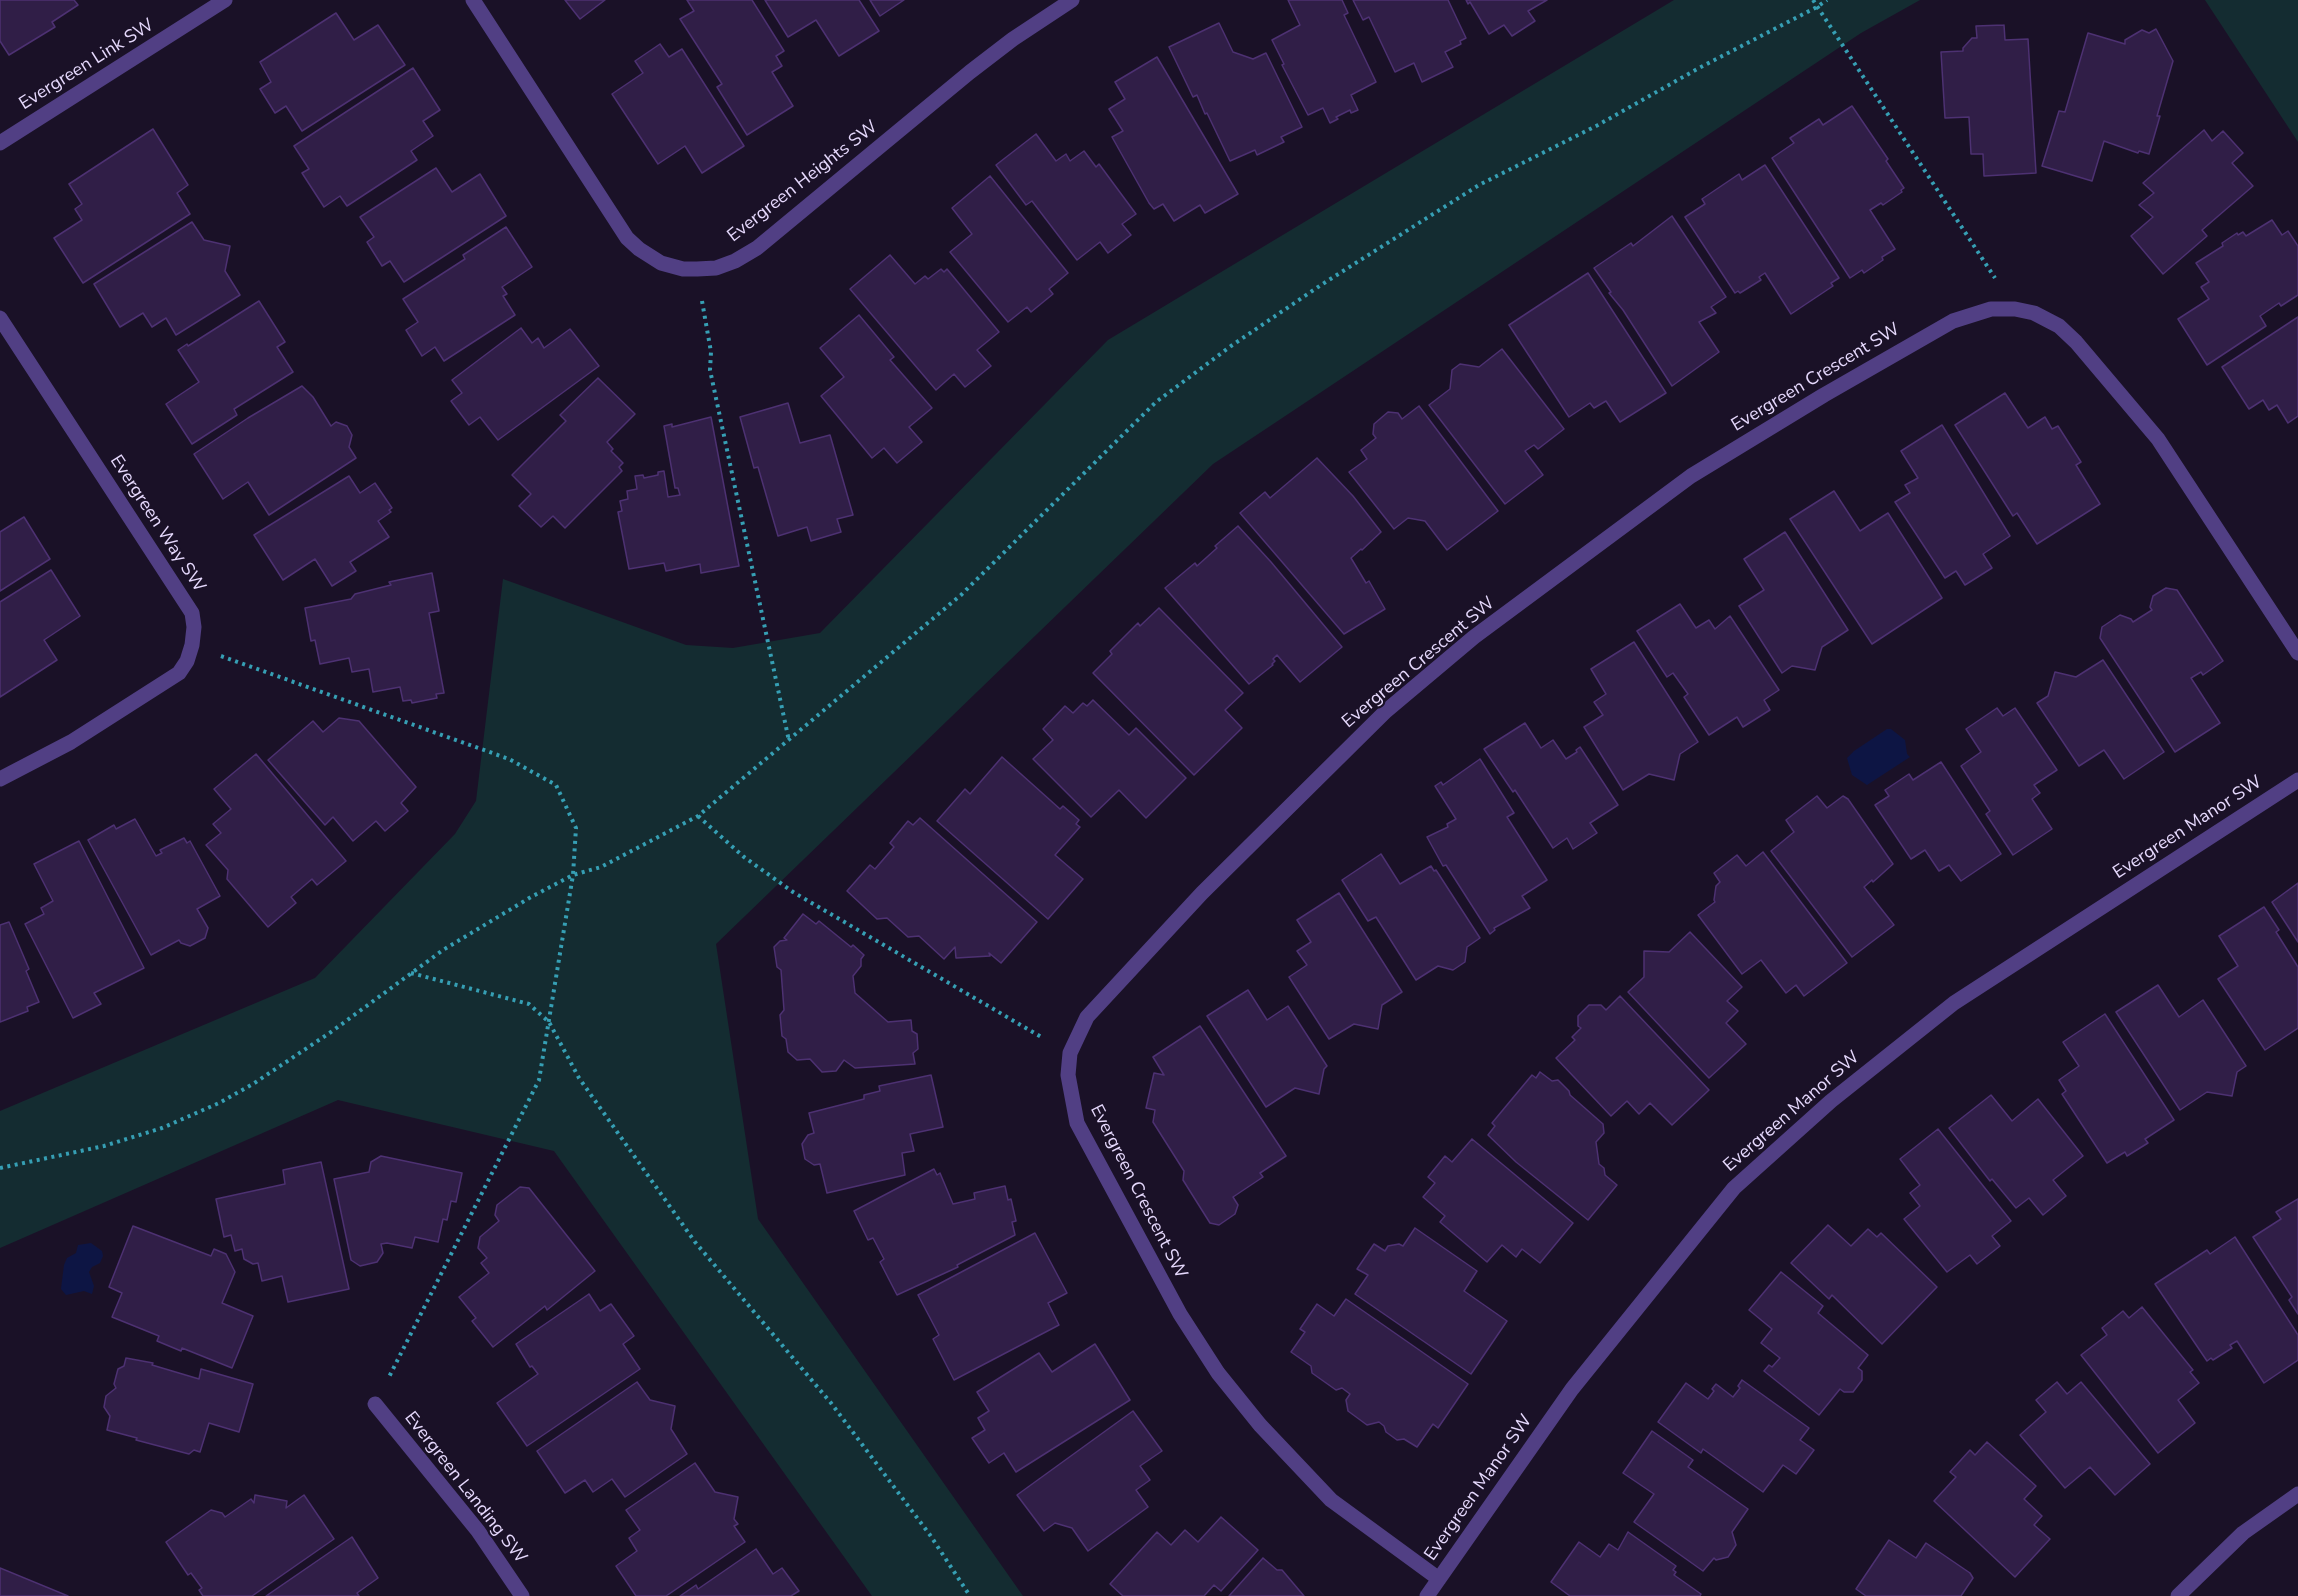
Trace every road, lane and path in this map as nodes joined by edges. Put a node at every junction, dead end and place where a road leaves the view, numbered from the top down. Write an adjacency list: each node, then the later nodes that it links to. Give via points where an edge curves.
1 (225, 0): 7 (street, Evergreen Link SW)
2 (473, 0): 8 (street, Evergreen Heights SW, via 627,238 661,263)
3 (1072, 0): 8 (street, Evergreen Heights SW, via 970,72 757,248 716,268)
4 (1813, 0): 6 (path)
5 (1827, 0): 6 (path)
6 (1817, 7): 9 (path); 13 (path, via 1479,186 1231,346 1156,402 961,596)
7 (0, 143)
8 (697, 269): 13 (path, via 711,352 710,370)
9 (2015, 309): 12 (street, Evergreen Crescent SW, via 2034,313 2059,326 2158,439); 20 (street, Evergreen Crescent SW, via 1992,309 1953,321 1824,395 1692,477 1474,637 1386,711 1202,893 1087,1017)
10 (0, 318): 11 (street, Evergreen Way SW, via 192,613)
11 (192, 645): 14 (street, Evergreen Way SW, via 179,673 165,684 71,742); 17 (path, via 509,759 556,785 576,828)
12 (2298, 653)
13 (789, 741): 16 (path)
14 (0, 779)
15 (2298, 780): 24 (street, Evergreen Manor SW, via 1954,1003 1831,1101 1734,1188 1572,1389)
16 (698, 816): 17 (path, via 601,867); 20 (path, via 744,857 793,892)
17 (573, 875): 18 (path, via 443,950); 19 (path)
18 (411, 973): 19 (path, via 529,1004); 21 (path, via 331,1032 219,1103 162,1128 104,1146)
19 (549, 1022): 22 (path, via 539,1080); 26 (path, via 579,1078 695,1242 844,1420 930,1534)
20 (1070, 1053): 24 (street, Evergreen Crescent SW, via 1068,1075 1077,1123 1180,1314 1218,1373 1260,1425 1331,1500)
21 (0, 1168)
22 (375, 1404): 25 (street, Evergreen Landing SW, via 478,1531)
23 (2298, 1494): 28 (street, via 2243,1533)
24 (1439, 1579): 27 (street, Evergreen Manor SW)
25 (522, 1596)
26 (970, 1596)
27 (1427, 1596)
28 (2178, 1596)

